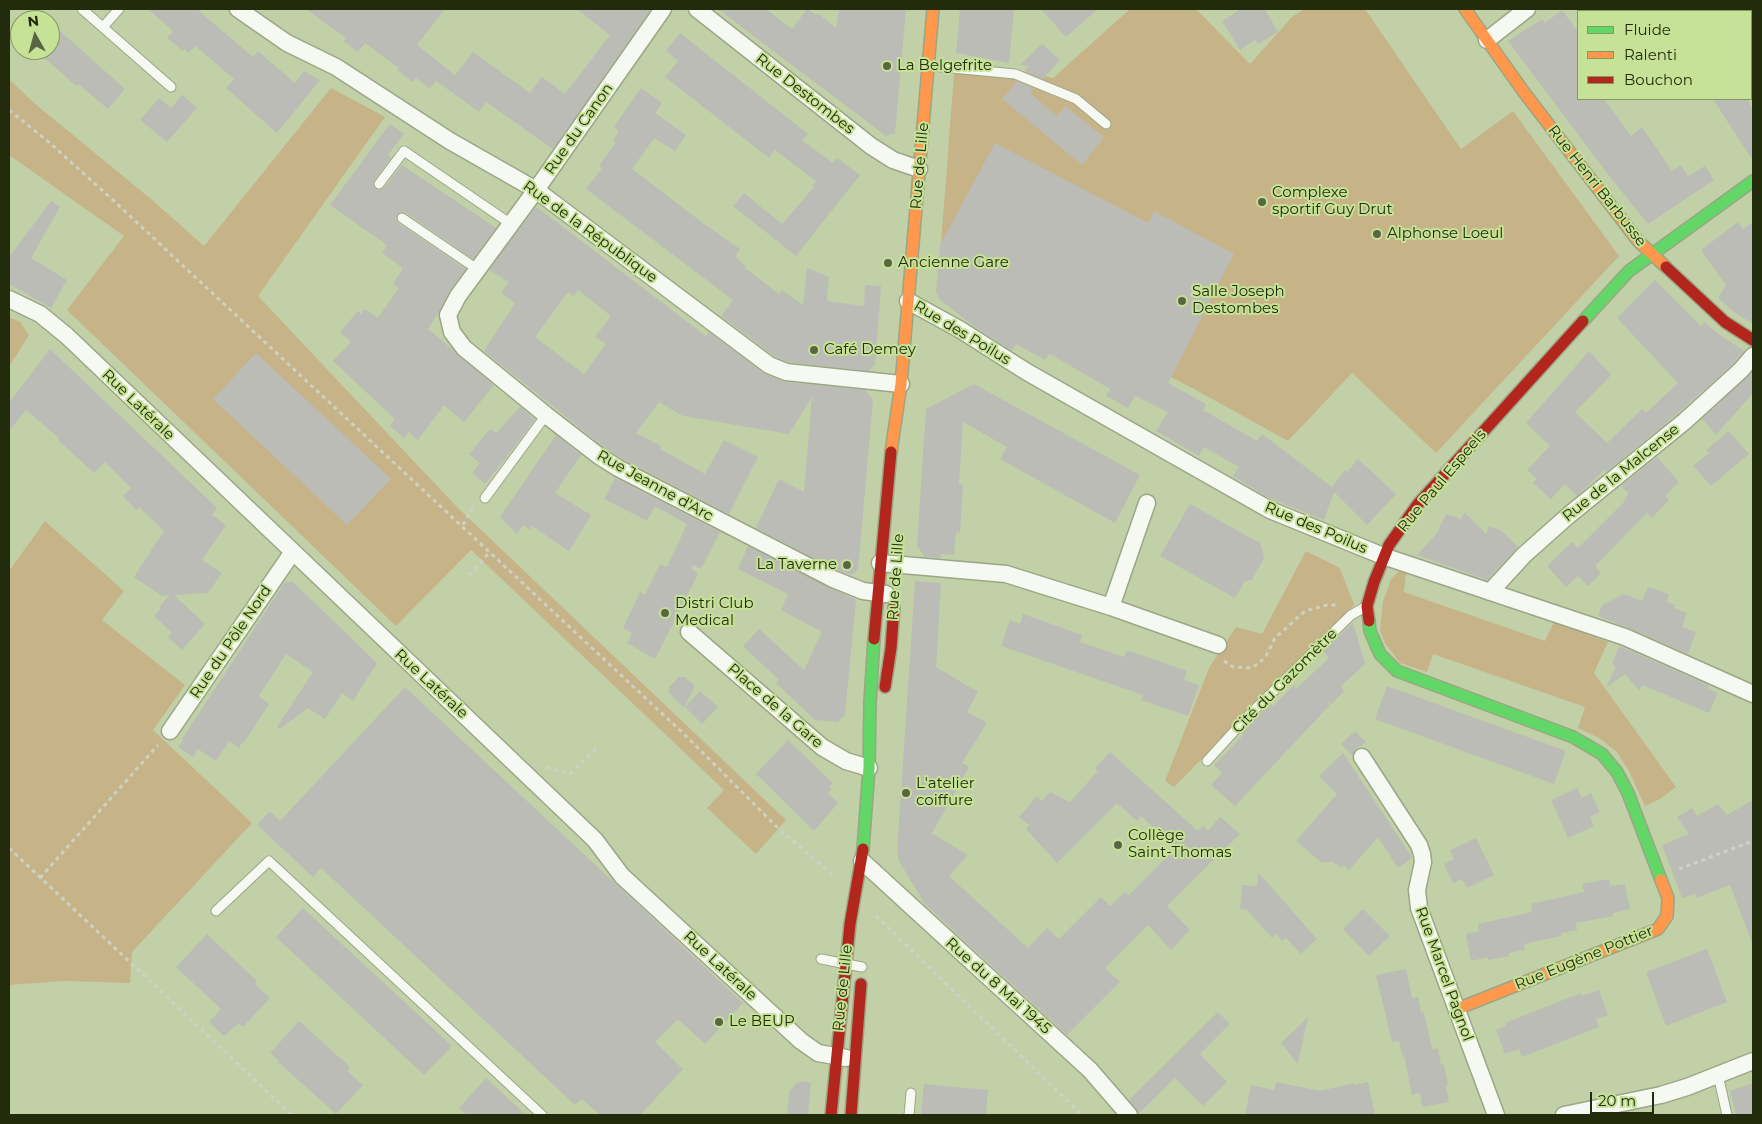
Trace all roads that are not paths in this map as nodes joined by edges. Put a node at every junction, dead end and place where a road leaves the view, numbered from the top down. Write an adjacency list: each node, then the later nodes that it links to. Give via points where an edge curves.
1 (82, 9): 9 (lane)
2 (119, 9): 9 (lane)
3 (238, 9): 17 (street, Rue de la République, via 287,43 336,67 450,141)
4 (663, 9): 17 (street, Rue du Canon)
5 (697, 9): 14 (street, Rue Destombes, via 871,146 898,162)
6 (933, 9): 11 (street, Rue de Lille)
7 (1465, 9): 10 (street, Rue Henri Barbusse)
8 (1527, 9): 10 (street)
9 (103, 27): 12 (lane)
10 (1487, 40): 20 (street, Rue Henri Barbusse, via 1631,233)
11 (928, 66): 13 (lane, via 1015,74 1076,99); 14 (street, Rue de Lille)
12 (171, 87)
13 (1106, 124)
14 (919, 169): 23 (street, Rue de Lille)
15 (1753, 181): 20 (street, Rue Paul Espeels)
16 (379, 184): 19 (lane, via 404,151)
17 (536, 190): 19 (street, Rue du Canon); 27 (street, Rue de la République, via 776,369)
18 (402, 218): 21 (lane)
19 (511, 224): 21 (street, Rue du Canon)
20 (1651, 254): 25 (street, Rue Henri Barbusse, via 1701,301); 33 (street, Rue Paul Espeels, via 1594,308 1418,504)
21 (477, 268): 24 (street, Rue du Canon, via 452,306)
22 (9, 298): 32 (street, Rue Latérale, via 49,320)
23 (908, 301): 27 (street, Rue de Lille); 33 (street, Rue des Poilus, via 1247,498)
24 (449, 323): 28 (street, Rue Jeanne d'Arc, via 464,348)
25 (1753, 340)
26 (1753, 356): 36 (street, Rue de la Malcense, via 1691,416 1561,521)
27 (901, 384): 29 (street, Rue de Lille); 34 (street, Rue de Lille, via 890,456)
28 (546, 415): 30 (lane); 37 (street, Rue Jeanne d'Arc, via 618,468 833,579)
29 (902, 459)
30 (485, 498)
31 (1146, 503): 39 (street)
32 (292, 553): 43 (street, Rue du Pôle Nord); 55 (street, Rue Latérale, via 595,840 622,876 809,1048)
33 (1383, 556): 36 (street, Rue des Poilus); 38 (street, Rue Paul Espeels)
34 (880, 563): 35 (street); 37 (street, Rue de Lille)
35 (896, 576): 37 (street, Rue Jeanne d'Arc); 39 (street, via 1006,574); 46 (street, Rue de Lille, via 891,648)
36 (1490, 592): 42 (street, Rue des Poilus, via 1632,640)
37 (878, 593): 46 (street, Rue de Lille, via 870,681)
38 (1367, 606): 45 (lane, Cité du Gazomètre, via 1351,614 1249,715); 47 (street, Rue Paul Espeels, via 1374,642 1396,671 1573,738 1602,754 1623,782)
39 (1111, 607): 41 (street)
40 (690, 632): 46 (street, Place de la Gare, via 822,747 846,761)
41 (1218, 645)
42 (1753, 694)
43 (170, 731)
44 (1362, 757): 54 (street, Rue Marcel Pagnol, via 1419,845 1423,862 1417,899)
45 (1207, 762)
46 (869, 768): 48 (street, Rue de Lille)
47 (1649, 847): 54 (street, Rue Eugène Pottier, via 1668,898 1663,923 1658,929)
48 (862, 862): 49 (street, Rue de Lille); 53 (street, Rue de Lille); 65 (street, Rue du 8 Mai 1945, via 1090,1070)
49 (866, 906)
50 (216, 911): 61 (lane, via 269,861)
51 (821, 959): 53 (lane)
52 (862, 963): 53 (lane); 56 (street, Rue de Lille)
53 (845, 964): 55 (street, Rue de Lille)
54 (1456, 1009): 66 (street, Rue Marcel Pagnol)
55 (836, 1056): 56 (street, Rue Latérale); 62 (street, Rue de Lille)
56 (855, 1060): 63 (street, Rue de Lille)
57 (1753, 1061): 58 (street)
58 (1718, 1075): 60 (street, via 1661,1095); 68 (lane)
59 (911, 1093): 64 (lane)
60 (1583, 1113): 67 (street)
61 (542, 1115)
62 (831, 1115)
63 (851, 1115)
64 (909, 1115)
65 (1129, 1115)
66 (1496, 1115)
67 (1564, 1115)
68 (1727, 1115)

